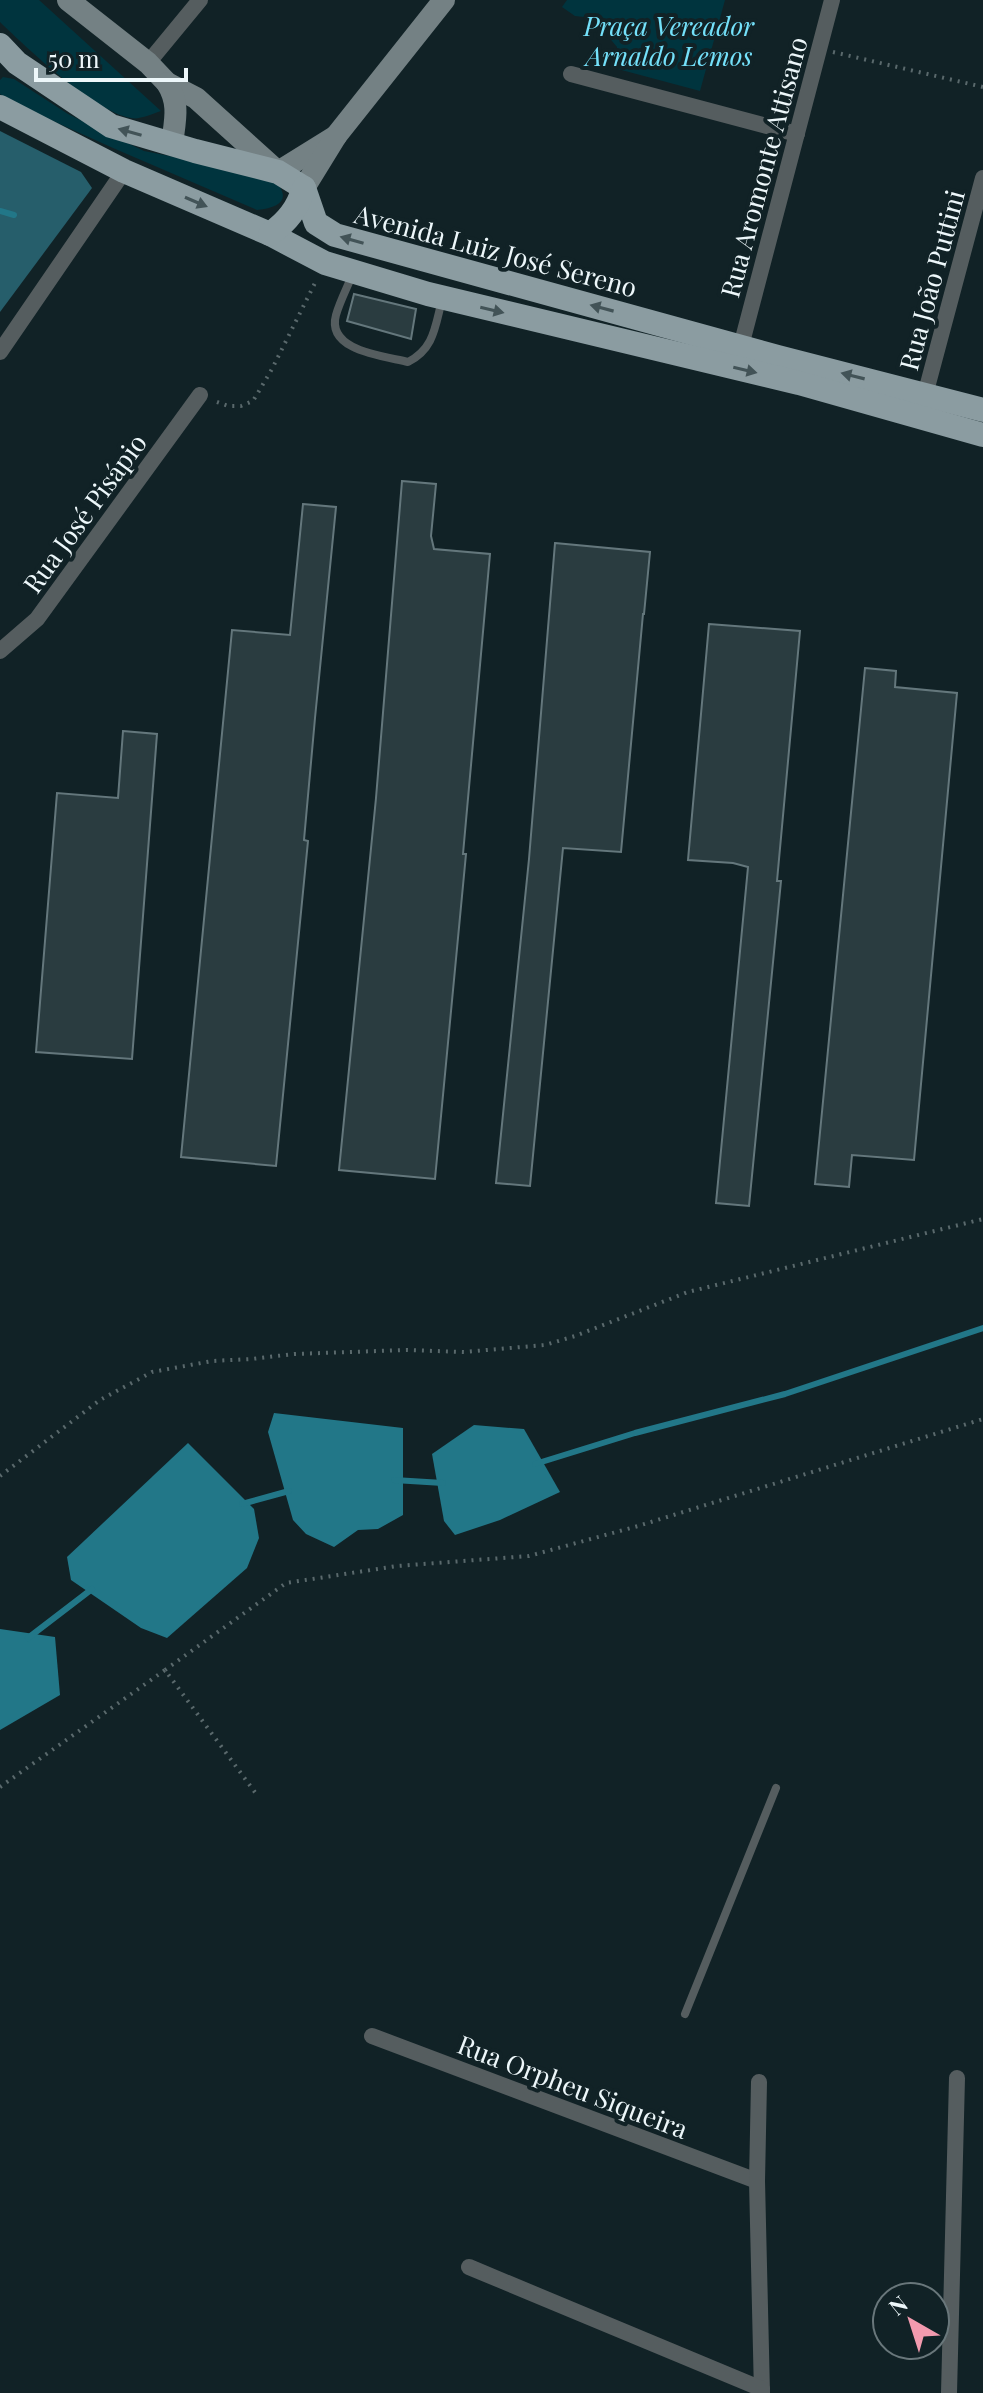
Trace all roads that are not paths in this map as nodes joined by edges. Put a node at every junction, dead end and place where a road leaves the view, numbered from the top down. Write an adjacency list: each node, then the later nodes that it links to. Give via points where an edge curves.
1 (68, 0): 6 (street)
2 (200, 0): 6 (street)
3 (444, 0): 12 (street)
4 (832, 0): 11 (street, Rua Aromonte Attisano)
5 (0, 45): 7 (main road)
6 (148, 63): 9 (street)
7 (9, 64): 13 (main road, one-way to 7, via 111,126)
8 (571, 74): 11 (street)
9 (167, 83): 13 (street, via 176,107); 15 (street, via 196,98)
10 (0, 107): 14 (main road)
11 (797, 134): 22 (street, Rua Aromonte Attisano)
12 (336, 136): 15 (street); 17 (street)
13 (172, 144): 15 (main road)
14 (124, 171): 18 (main road, one-way to 18); 23 (street)
15 (278, 172): 17 (main road)
16 (983, 178): 25 (street, Rua João Puttini)
17 (304, 188): 18 (main road, via 289,218); 19 (main road, Avenida Luiz José Sereno, one-way to 17, via 335,235 316,223)
18 (270, 234): 20 (main road)
19 (436, 264): 21 (main road); 22 (main road, Avenida Luiz José Sereno, one-way to 19)
20 (354, 272): 21 (main road); 21 (lane, via 335,318 336,333 348,346 408,362 422,355 431,341)
21 (435, 296): 27 (main road, one-way to 27, via 799,383)
22 (741, 346): 25 (main road, Avenida Luiz José Sereno, one-way to 22)
23 (0, 352)
24 (200, 395): 28 (street, Rua José Pisápio, via 37,619)
25 (925, 395): 26 (main road, Avenida Luiz José Sereno)
26 (983, 410)
27 (983, 435)
28 (0, 651)
29 (776, 1788): 30 (lane)
30 (685, 2014)
31 (372, 2036): 34 (street, Rua Orpheu Siqueira)
32 (957, 2078): 37 (street)
33 (759, 2082): 34 (street)
34 (757, 2181): 36 (street)
35 (469, 2267): 36 (street)
36 (762, 2391)
37 (949, 2393)

